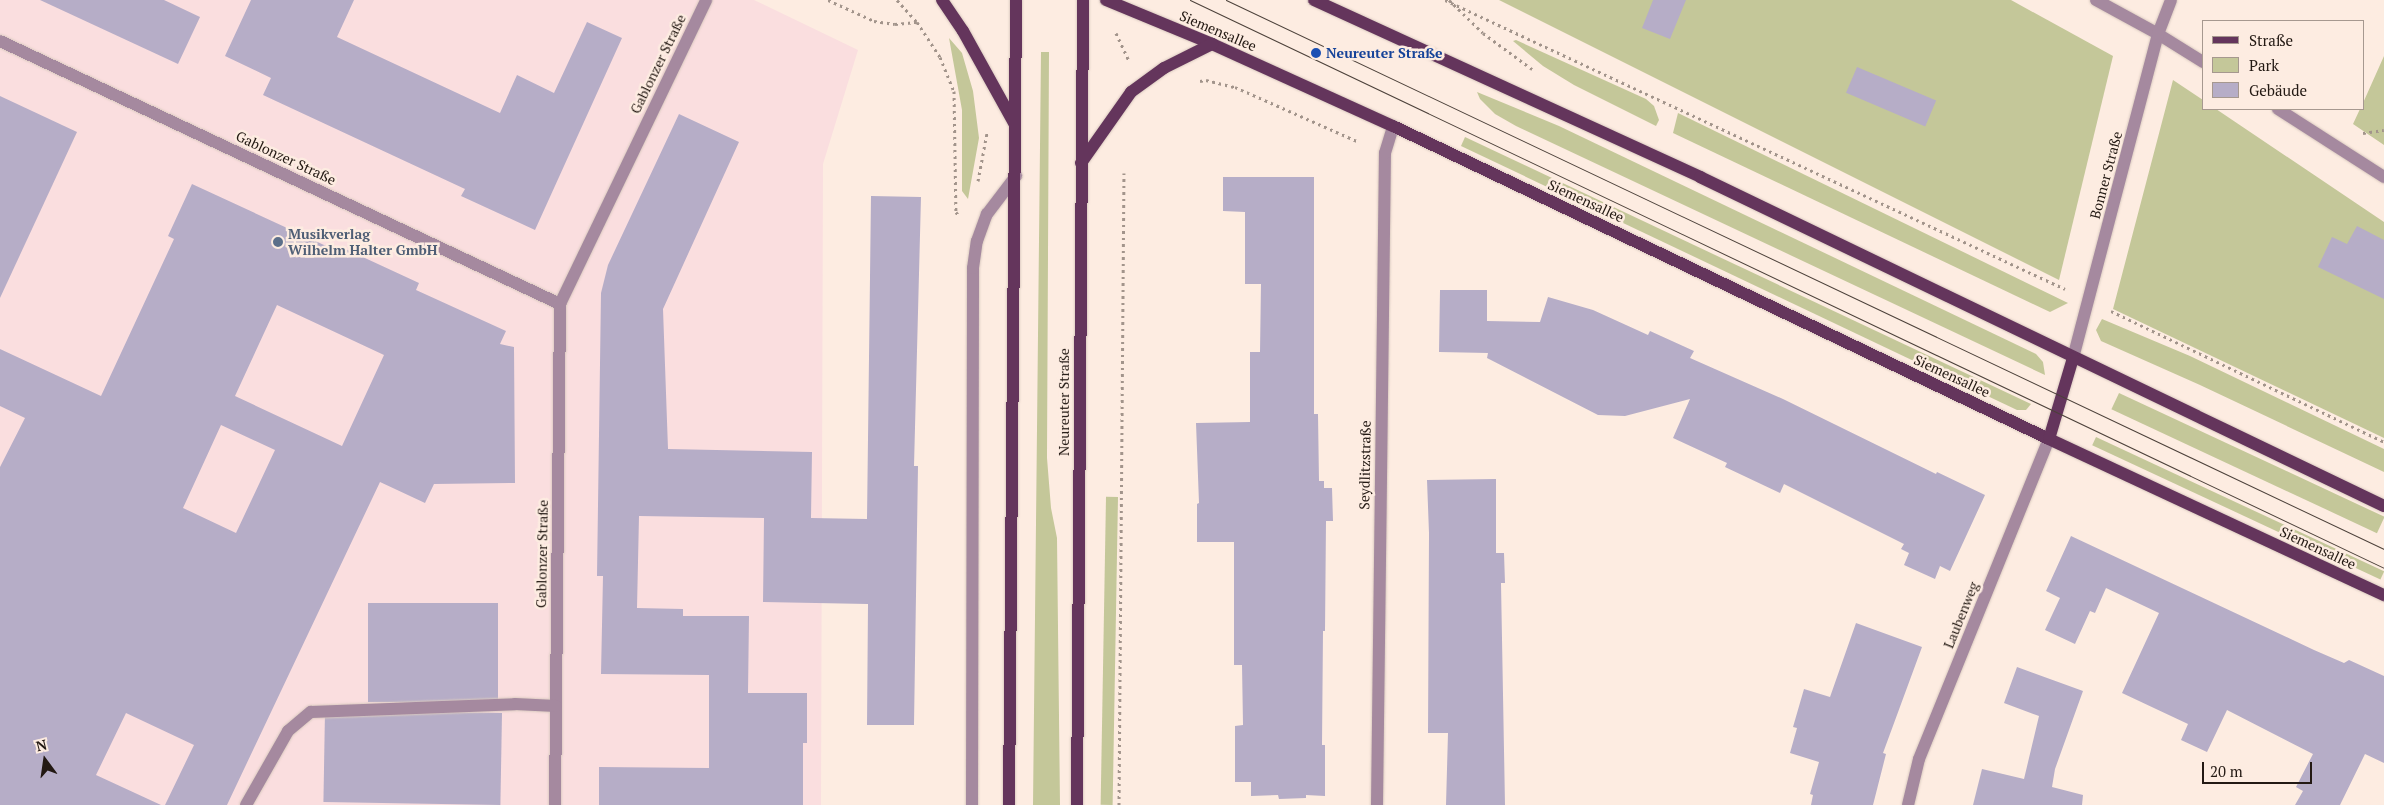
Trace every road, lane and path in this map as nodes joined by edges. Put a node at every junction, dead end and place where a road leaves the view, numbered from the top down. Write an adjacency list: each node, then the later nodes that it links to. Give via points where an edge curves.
1 (706, 0): 32 (street, Gablonzer Straße)
2 (828, 0): 13 (path, via 874,20 895,24)
3 (897, 0): 13 (path)
4 (942, 0): 22 (main road, via 963,31)
5 (1016, 0): 22 (main road)
6 (1083, 0): 25 (main road, Neureuter Straße)
7 (1106, 0): 16 (main road, Siemensallee)
8 (1314, 0): 33 (main road, via 1700,177)
9 (1444, 0): 10 (path)
10 (1449, 0): 18 (path, via 1483,33); 31 (path)
11 (2096, 0): 14 (street)
12 (2172, 0): 14 (street, Bonner Straße)
13 (917, 22): 30 (path, via 940,56 954,91 956,212)
14 (2158, 34): 17 (street); 31 (street, Bonner Straße)
15 (0, 41): 32 (street, Gablonzer Straße)
16 (1212, 44): 21 (main road, Siemensallee); 25 (main road, via 1164,68 1131,92)
17 (2202, 61)
18 (1529, 68)
19 (1197, 81): 24 (path, via 1235,87)
20 (2280, 110): 28 (street)
21 (1393, 126): 24 (street, Seydlitzstraße); 34 (main road, Siemensallee)
22 (1015, 127): 27 (main road)
23 (988, 130): 29 (path)
24 (1385, 153): 45 (street, Seydlitzstraße)
25 (1081, 163): 43 (main road, Neureuter Straße)
26 (1124, 173): 44 (path)
27 (1016, 176): 41 (street, via 987,214 972,268); 42 (main road)
28 (2384, 177)
29 (976, 188)
30 (964, 223)
31 (2089, 301): 33 (street, Bonner Straße); 35 (path)
32 (560, 304): 38 (street, Gablonzer Straße)
33 (2074, 358): 34 (main road); 36 (main road)
34 (2049, 439): 37 (main road, Siemensallee); 46 (street, Laubenweg, via 1919,759)
35 (2384, 442)
36 (2384, 506)
37 (2384, 595)
38 (556, 706): 39 (street, via 516,704 311,712 288,731); 40 (street, Gablonzer Straße)
39 (246, 805)
40 (555, 805)
41 (972, 805)
42 (1009, 805)
43 (1077, 805)
44 (1119, 805)
45 (1377, 805)
46 (1908, 805)

